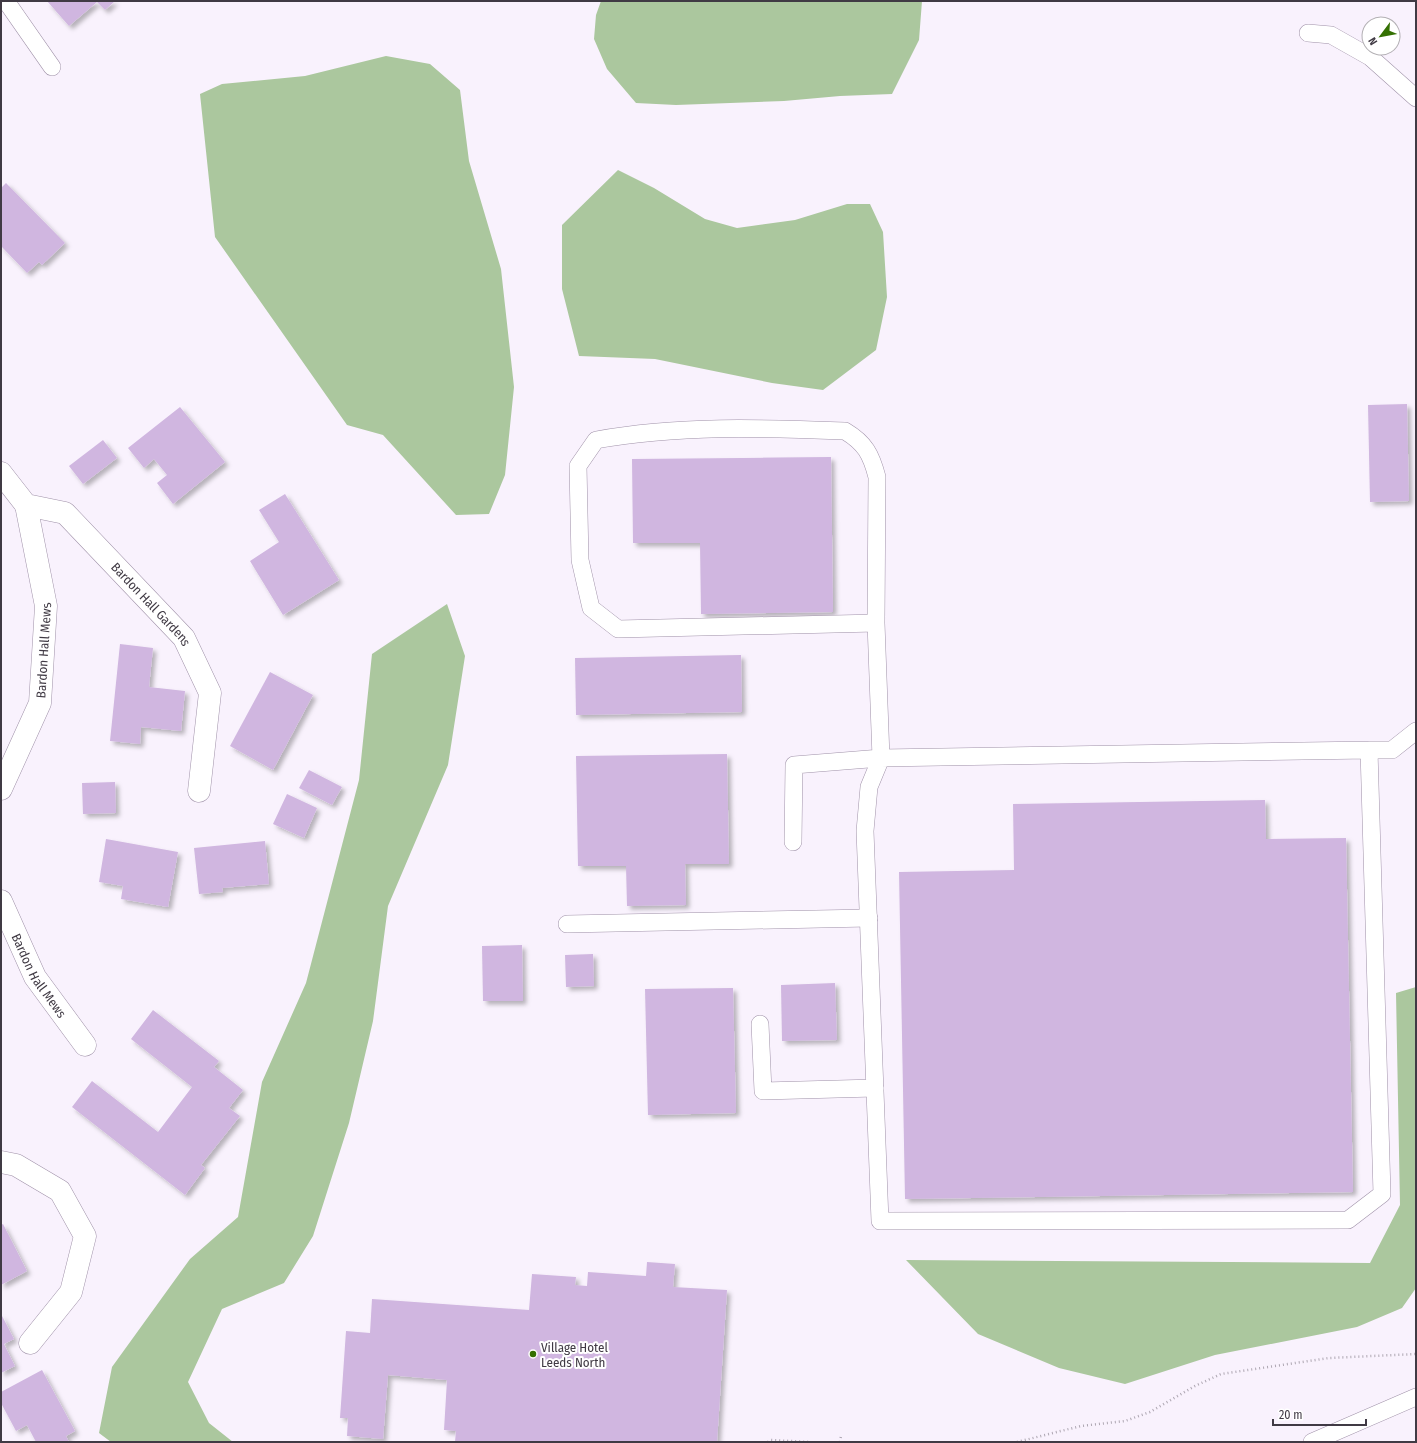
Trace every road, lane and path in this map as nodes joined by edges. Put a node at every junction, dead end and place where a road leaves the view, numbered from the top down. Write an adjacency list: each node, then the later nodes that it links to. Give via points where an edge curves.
1 (6, 1): 3 (lane)
2 (1308, 33): 4 (lane, via 1331,35 1370,57)
3 (52, 67)
4 (1416, 98)
5 (1, 473): 6 (street)
6 (26, 505): 11 (street, Bardon Hall Mews, via 46,606 40,703); 12 (street, Bardon Hall Gardens, via 66,513 184,638 210,693)
7 (876, 623): 7 (lane, via 877,477 867,450 858,439 845,431 746,428 636,432 596,440 578,466 580,560 591,608 618,629); 10 (lane)
8 (1416, 731): 9 (lane, via 1392,750)
9 (1369, 750): 10 (lane); 19 (lane, via 1382,1194 1348,1220 880,1221)
10 (881, 758): 13 (lane, via 794,765); 15 (lane, via 869,787 865,831)
11 (1, 789)
12 (199, 791)
13 (793, 842)
14 (1, 901): 18 (street, Bardon Hall Mews, via 35,977)
15 (869, 918): 16 (lane); 19 (lane)
16 (567, 924)
17 (760, 1024): 19 (lane, via 763,1091)
18 (85, 1045)
19 (875, 1088)
20 (1, 1162): 21 (street, via 16,1165 60,1192 85,1236 71,1292)
21 (30, 1343)
22 (1416, 1354): 29 (path, via 1329,1358 1221,1374 1150,1412 1125,1421 1081,1426)
23 (1416, 1397): 25 (lane)
24 (841, 1436): 28 (path)
25 (1338, 1437): 30 (lane)
26 (768, 1442): 27 (path)
27 (810, 1442)
28 (840, 1442)
29 (1017, 1442)
30 (1312, 1442)

